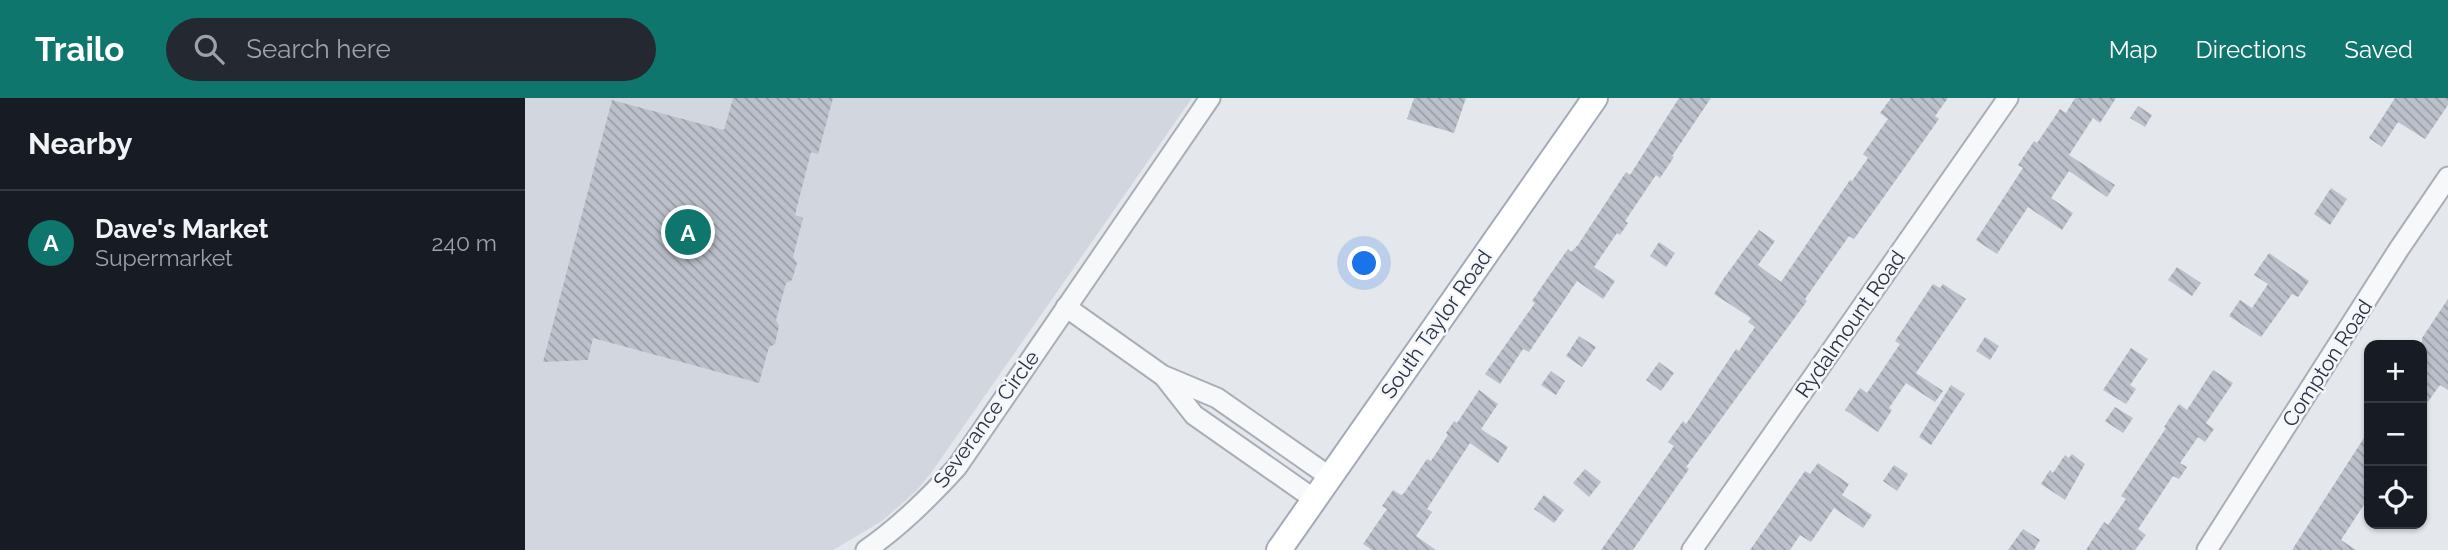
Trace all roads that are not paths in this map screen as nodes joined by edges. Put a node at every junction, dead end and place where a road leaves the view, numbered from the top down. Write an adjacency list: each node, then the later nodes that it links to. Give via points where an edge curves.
1 (1210, 98): 5 (street, Severance Circle)
2 (1595, 98): 7 (main road, South Taylor Road)
3 (2008, 98): 11 (street, Rydalmount Road)
4 (2448, 177): 12 (street, Compton Road)
5 (1066, 307): 6 (street); 9 (street, Severance Circle, via 957,467 925,502)
6 (1163, 375): 7 (street, via 1217,398); 8 (street, via 1194,415)
7 (1330, 477): 8 (main road, South Taylor Road)
8 (1314, 499): 10 (main road, South Taylor Road)
9 (866, 550)
10 (1279, 550)
11 (1692, 550)
12 (2207, 550)

